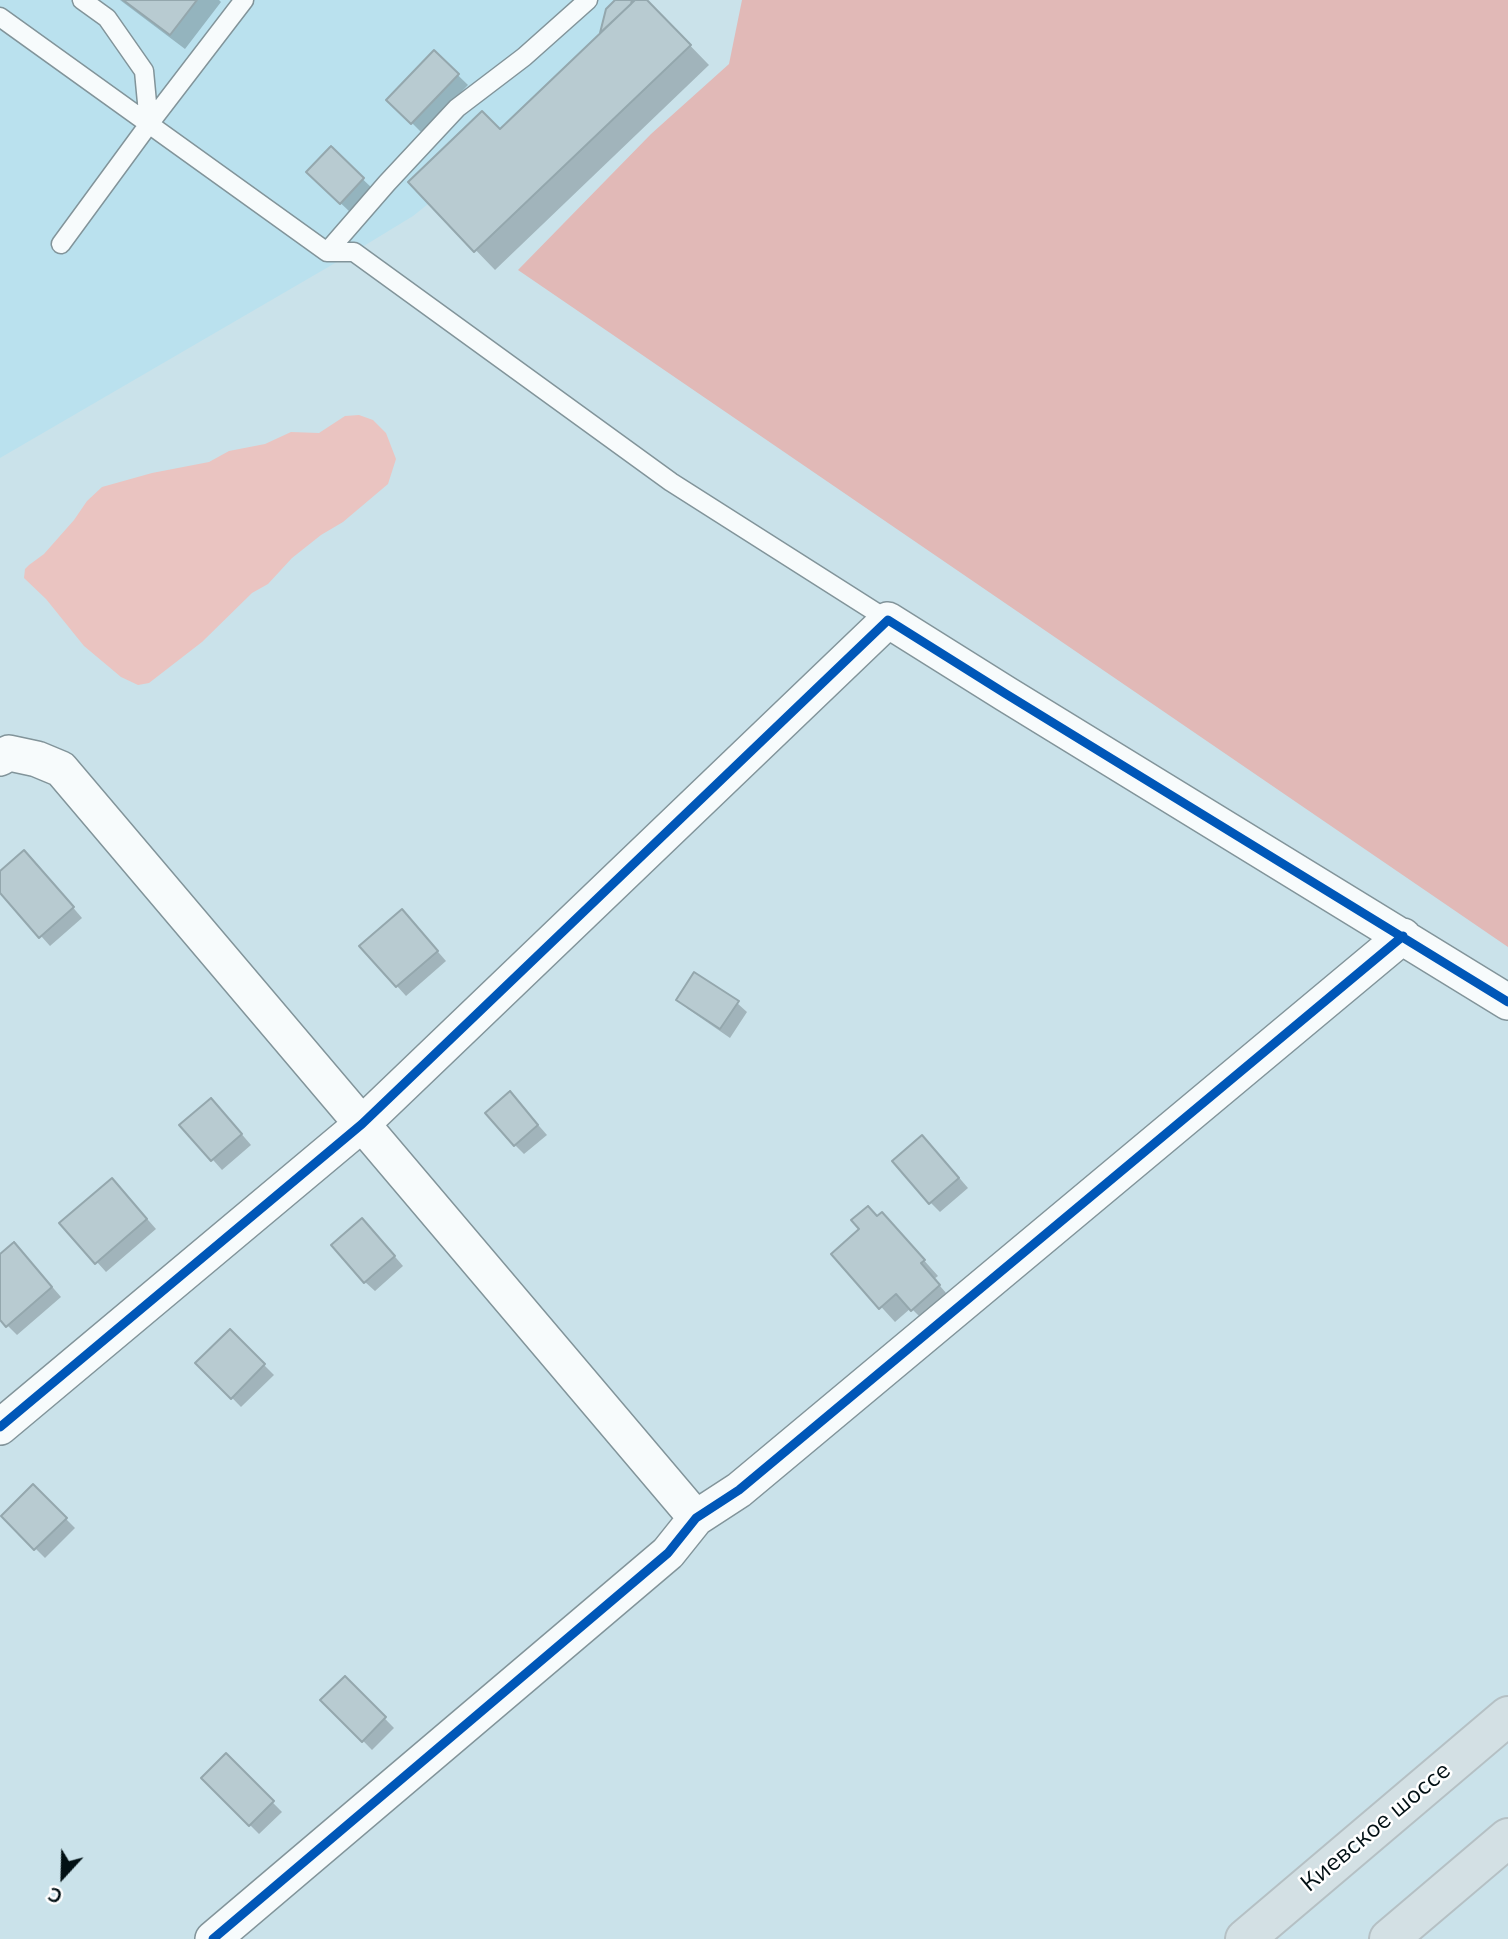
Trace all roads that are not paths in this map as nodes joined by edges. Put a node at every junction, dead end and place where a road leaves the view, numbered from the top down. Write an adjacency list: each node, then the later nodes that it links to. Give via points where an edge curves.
1 (82, 0): 5 (lane, via 107,18 144,71)
2 (243, 0): 5 (lane)
3 (588, 0): 7 (lane, via 457,108)
4 (0, 17): 5 (lane)
5 (149, 124): 6 (lane); 7 (lane)
6 (61, 244)
7 (327, 252): 8 (lane, via 354,252 671,482)
8 (888, 620): 10 (street); 12 (street)
9 (0, 758): 12 (street, via 9,753 61,769)
10 (1403, 936): 11 (street); 14 (street, via 739,1490)
11 (1508, 1002)
12 (362, 1124): 13 (street); 14 (street)
13 (0, 1427)
14 (696, 1518): 17 (street, via 668,1553)
15 (1508, 1716): 18 (highway, Киевское шоссе)
16 (1508, 1838): 19 (highway)
17 (213, 1939)
18 (1245, 1939)
19 (1389, 1939)

